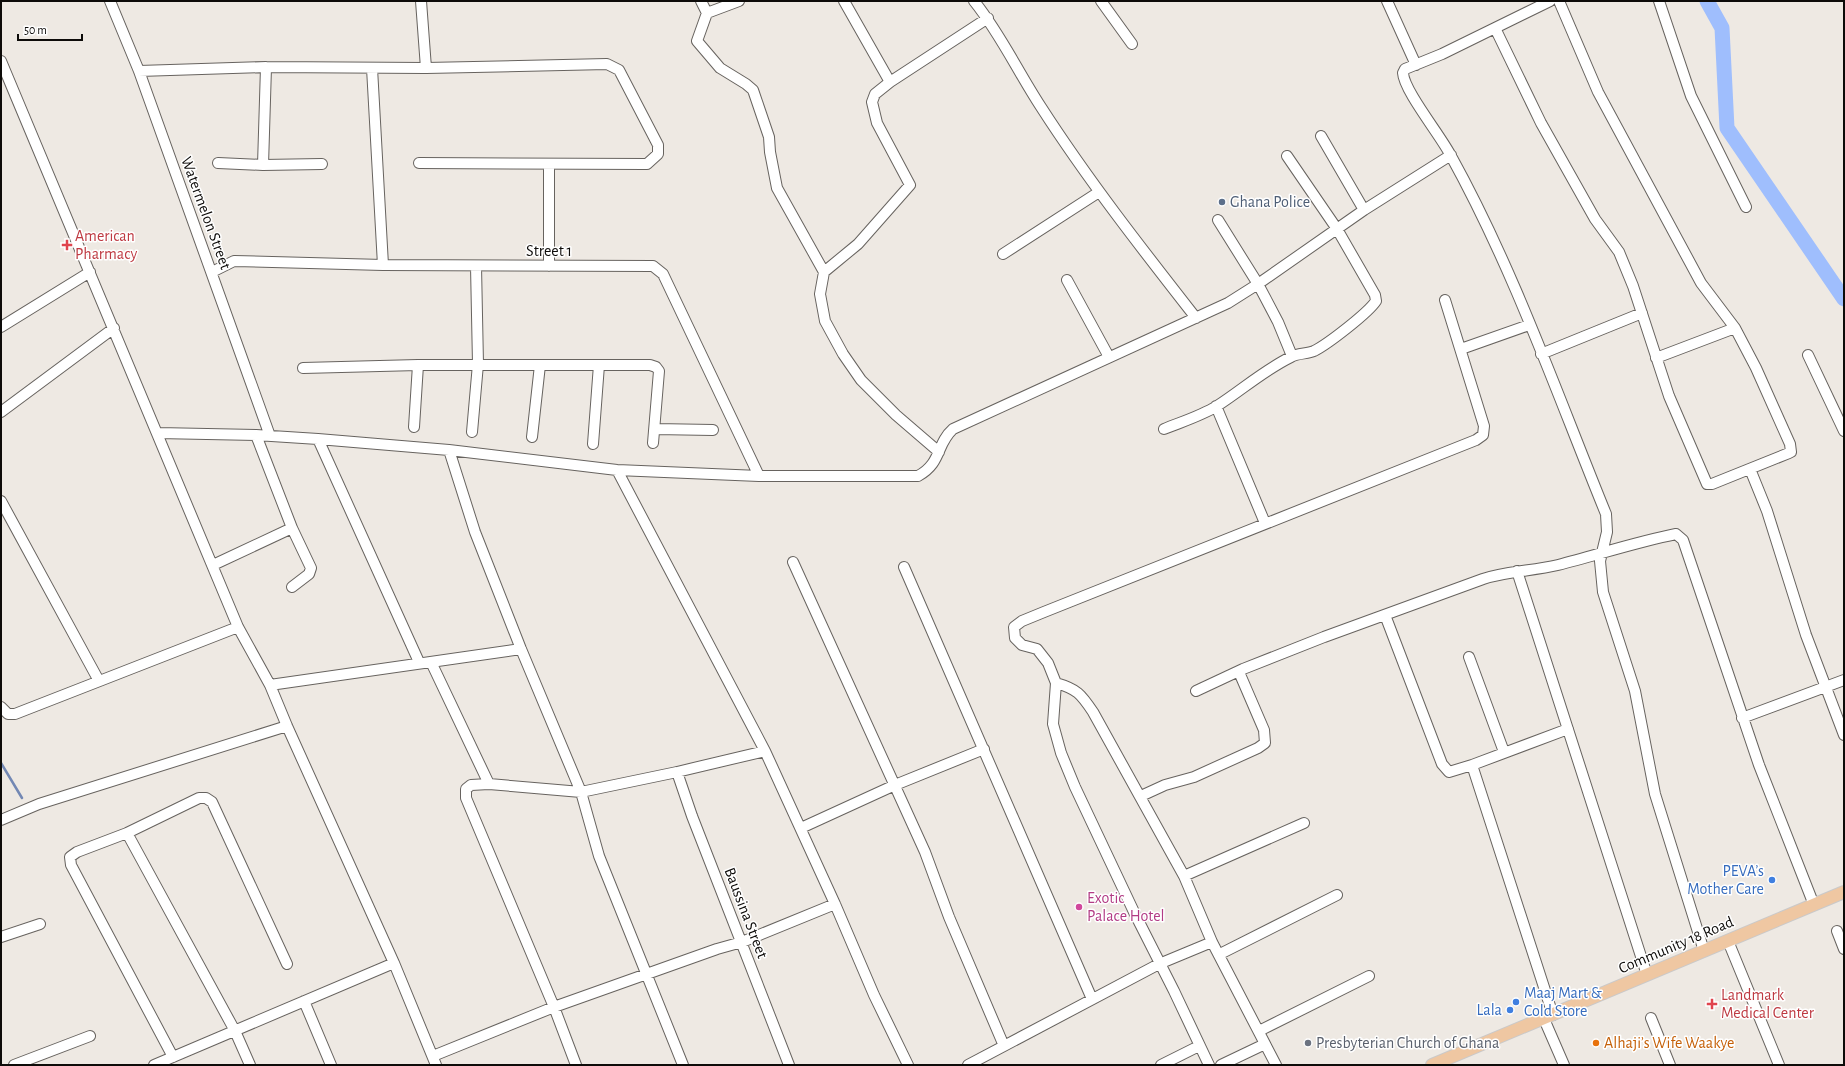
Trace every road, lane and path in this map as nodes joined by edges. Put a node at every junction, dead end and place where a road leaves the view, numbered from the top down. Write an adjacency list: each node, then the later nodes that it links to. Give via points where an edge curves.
1 (110, 1): 21 (street, Watermelon Street)
2 (421, 1): 20 (street)
3 (701, 1): 12 (street)
4 (739, 1): 12 (street)
5 (844, 1): 22 (street)
6 (974, 1): 13 (street)
7 (1101, 1): 15 (street)
8 (1387, 1): 17 (street)
9 (1558, 1): 51 (street, via 1598,92 1701,283)
10 (1659, 1): 32 (street, via 1691,96)
11 (1544, 2): 14 (street)
12 (707, 13): 42 (street, via 697,41 720,68 753,90 769,137 777,188)
13 (988, 18): 22 (street); 31 (street, via 1040,107)
14 (1495, 28): 17 (street); 46 (street, via 1541,123 1595,219 1619,252)
15 (1132, 44)
16 (1, 61): 40 (street)
17 (1416, 65): 24 (street, via 1405,69 1403,76 1410,92)
18 (266, 67): 19 (street); 21 (street); 30 (street)
19 (372, 68): 20 (street); 37 (street)
20 (426, 68): 29 (street, via 608,64 620,70 658,145 658,154 647,164)
21 (139, 71): 41 (street, Watermelon Street)
22 (890, 82): 42 (street, via 875,94 872,102 877,123 910,185 858,244)
23 (1321, 136): 33 (street)
24 (1451, 154): 33 (street); 48 (street, via 1495,241)
25 (1287, 156): 35 (street)
26 (218, 162): 30 (street)
27 (419, 162): 29 (street)
28 (322, 164): 30 (street)
29 (548, 164): 39 (street)
30 (263, 165)
31 (1099, 192): 36 (street); 47 (street)
32 (1746, 207)
33 (1364, 210): 35 (street)
34 (1218, 220): 44 (street)
35 (1337, 229): 44 (street); 55 (street, via 1376,301 1328,342 1314,350)
36 (1003, 254)
37 (383, 266): 38 (street, Street 1); 41 (street, Street 1, via 234,261)
38 (476, 266): 39 (street, Street 1); 58 (street)
39 (549, 266): 82 (street, Street 1, via 648,265 663,274)
40 (90, 272): 49 (street); 50 (street)
41 (212, 272): 73 (street, Watermelon Street)
42 (824, 272): 79 (street, via 820,294 825,321 842,354 866,385)
43 (1067, 280): 56 (street)
44 (1258, 284): 47 (street); 55 (street)
45 (1445, 300): 52 (street)
46 (1642, 313): 53 (street); 57 (street)
47 (1196, 318): 56 (street)
48 (1529, 325): 52 (street); 53 (street)
49 (1, 327)
50 (114, 328): 64 (street); 71 (street)
51 (1735, 328): 57 (street); 80 (street, via 1756,368 1791,449 1789,453)
52 (1461, 349): 84 (street, via 1484,426 1482,435 1476,440)
53 (1541, 354): 86 (street, via 1606,514 1607,532)
54 (1808, 355): 69 (street)
55 (1292, 356): 63 (street, via 1252,379)
56 (1109, 358): 79 (street, via 953,429 947,434)
57 (1656, 358): 80 (street, via 1669,396 1707,484)
58 (478, 364): 59 (street); 60 (street); 70 (street)
59 (418, 365): 62 (street); 65 (street)
60 (540, 365): 61 (street); 74 (street)
61 (599, 365): 66 (street, via 656,367 659,371); 77 (street)
62 (303, 368)
63 (1216, 406): 67 (street); 84 (street)
64 (1, 412)
65 (414, 426)
66 (655, 429): 68 (street); 76 (street)
67 (1164, 429)
68 (713, 430)
69 (1844, 431)
70 (472, 432)
71 (158, 433): 72 (street); 88 (street)
72 (256, 435): 73 (street); 85 (street)
73 (270, 436): 75 (street)
74 (532, 437)
75 (318, 439): 78 (street); 96 (street)
76 (653, 443)
77 (593, 444)
78 (449, 450): 81 (street); 94 (street, via 475,532)
79 (939, 452): 82 (street, via 928,471 918,476)
80 (1750, 469): 103 (street, via 1764,504 1806,635)
81 (617, 470): 82 (street); 111 (street)
82 (759, 476)
83 (1, 501): 100 (street)
84 (1265, 523): 101 (street, via 1022,621 1014,627 1015,638 1022,645 1037,649 1048,663)
85 (292, 528): 88 (street); 91 (street, via 311,568 309,574)
86 (1600, 554): 90 (street, via 1547,567); 106 (street, via 1676,534 1680,536); 135 (street, via 1603,592 1635,691 1655,794)
87 (794, 562): 116 (street)
88 (213, 566): 93 (street)
89 (904, 567): 110 (street)
90 (1517, 571): 92 (street, via 1504,572 1483,579); 108 (street)
91 (292, 587)
92 (1385, 615): 98 (street); 113 (street, via 1445,769 1449,772)
93 (238, 627): 100 (street); 102 (street)
94 (521, 648): 97 (street); 117 (street)
95 (1469, 657): 112 (street)
96 (419, 662): 97 (street); 102 (street)
97 (431, 662): 115 (street)
98 (1239, 672): 104 (street); 118 (street, via 1264,730 1265,743 1194,777 1165,785)
99 (1844, 680): 103 (street)
100 (99, 681): 105 (street, via 15,714 8,714)
101 (1056, 683): 118 (street, via 1072,688 1084,697); 139 (street, via 1053,724 1061,753)
102 (270, 685): 107 (street)
103 (1826, 686): 106 (street); 109 (street)
104 (1196, 691)
105 (1, 706)
106 (1742, 718): 127 (street)
107 (287, 726): 119 (street, via 39,804); 137 (street)
108 (1568, 729): 112 (street); 141 (street)
109 (1844, 735)
110 (984, 749): 116 (street); 143 (street)
111 (765, 751): 114 (street); 121 (street)
112 (1504, 752): 113 (street)
113 (1472, 765): 146 (street)
114 (677, 772): 117 (street); 132 (street, Baussina Street)
115 (489, 784): 117 (street); 145 (street, via 466,789 466,798)
116 (895, 785): 121 (street); 152 (street)
117 (581, 792): 140 (street, via 599,856)
118 (1141, 796): 123 (street)
119 (1, 820)
120 (1304, 823): 123 (street)
121 (801, 828): 126 (street)
122 (127, 833): 138 (street, via 199,798 206,798 212,802); 148 (street); 154 (street, via 77,852 70,857 71,865)
123 (1184, 876): 133 (street)
124 (1844, 892): 127 (main road, Community 18 Road)
125 (1336, 895): 136 (street)
126 (835, 904): 132 (street); 163 (street, via 874,995)
127 (1814, 905): 131 (main road, Community 18 Road)
128 (40, 924): 130 (street)
129 (1837, 931): 134 (street)
130 (1, 937)
131 (1728, 941): 135 (main road, Community 18 Road); 172 (street)
132 (742, 942): 140 (street); 162 (street, Baussina Street)
133 (1212, 942): 136 (street); 139 (street)
134 (1844, 949)
135 (1704, 951): 141 (main road, Community 18 Road)
136 (1220, 954): 149 (street)
137 (394, 963): 144 (street); 155 (street)
138 (287, 964)
139 (1159, 964): 143 (street); 153 (street)
140 (647, 975): 145 (street); 161 (street)
141 (1647, 975): 146 (main road, Community 18 Road)
142 (1369, 976): 149 (street)
143 (1092, 999): 152 (street)
144 (304, 1001): 148 (street); 159 (street)
145 (554, 1007): 155 (street); 160 (street)
146 (1548, 1017): 169 (main road, Community 18 Road); 170 (street)
147 (1651, 1018): 171 (street)
148 (235, 1031): 154 (street); 158 (street)
149 (1259, 1031): 151 (street)
150 (90, 1036): 157 (street)
151 (1265, 1044): 167 (street); 168 (street)
152 (1004, 1046): 164 (street)
153 (1199, 1046): 165 (street); 166 (street)
154 (173, 1057): 156 (street)
155 (434, 1060)
156 (161, 1064)
157 (14, 1065)
158 (250, 1065)
159 (331, 1065)
160 (576, 1065)
161 (683, 1065)
162 (789, 1065)
163 (908, 1065)
164 (968, 1065)
165 (1161, 1065)
166 (1209, 1065)
167 (1222, 1065)
168 (1276, 1065)
169 (1432, 1065)
170 (1564, 1065)
171 (1670, 1065)
172 (1780, 1065)

